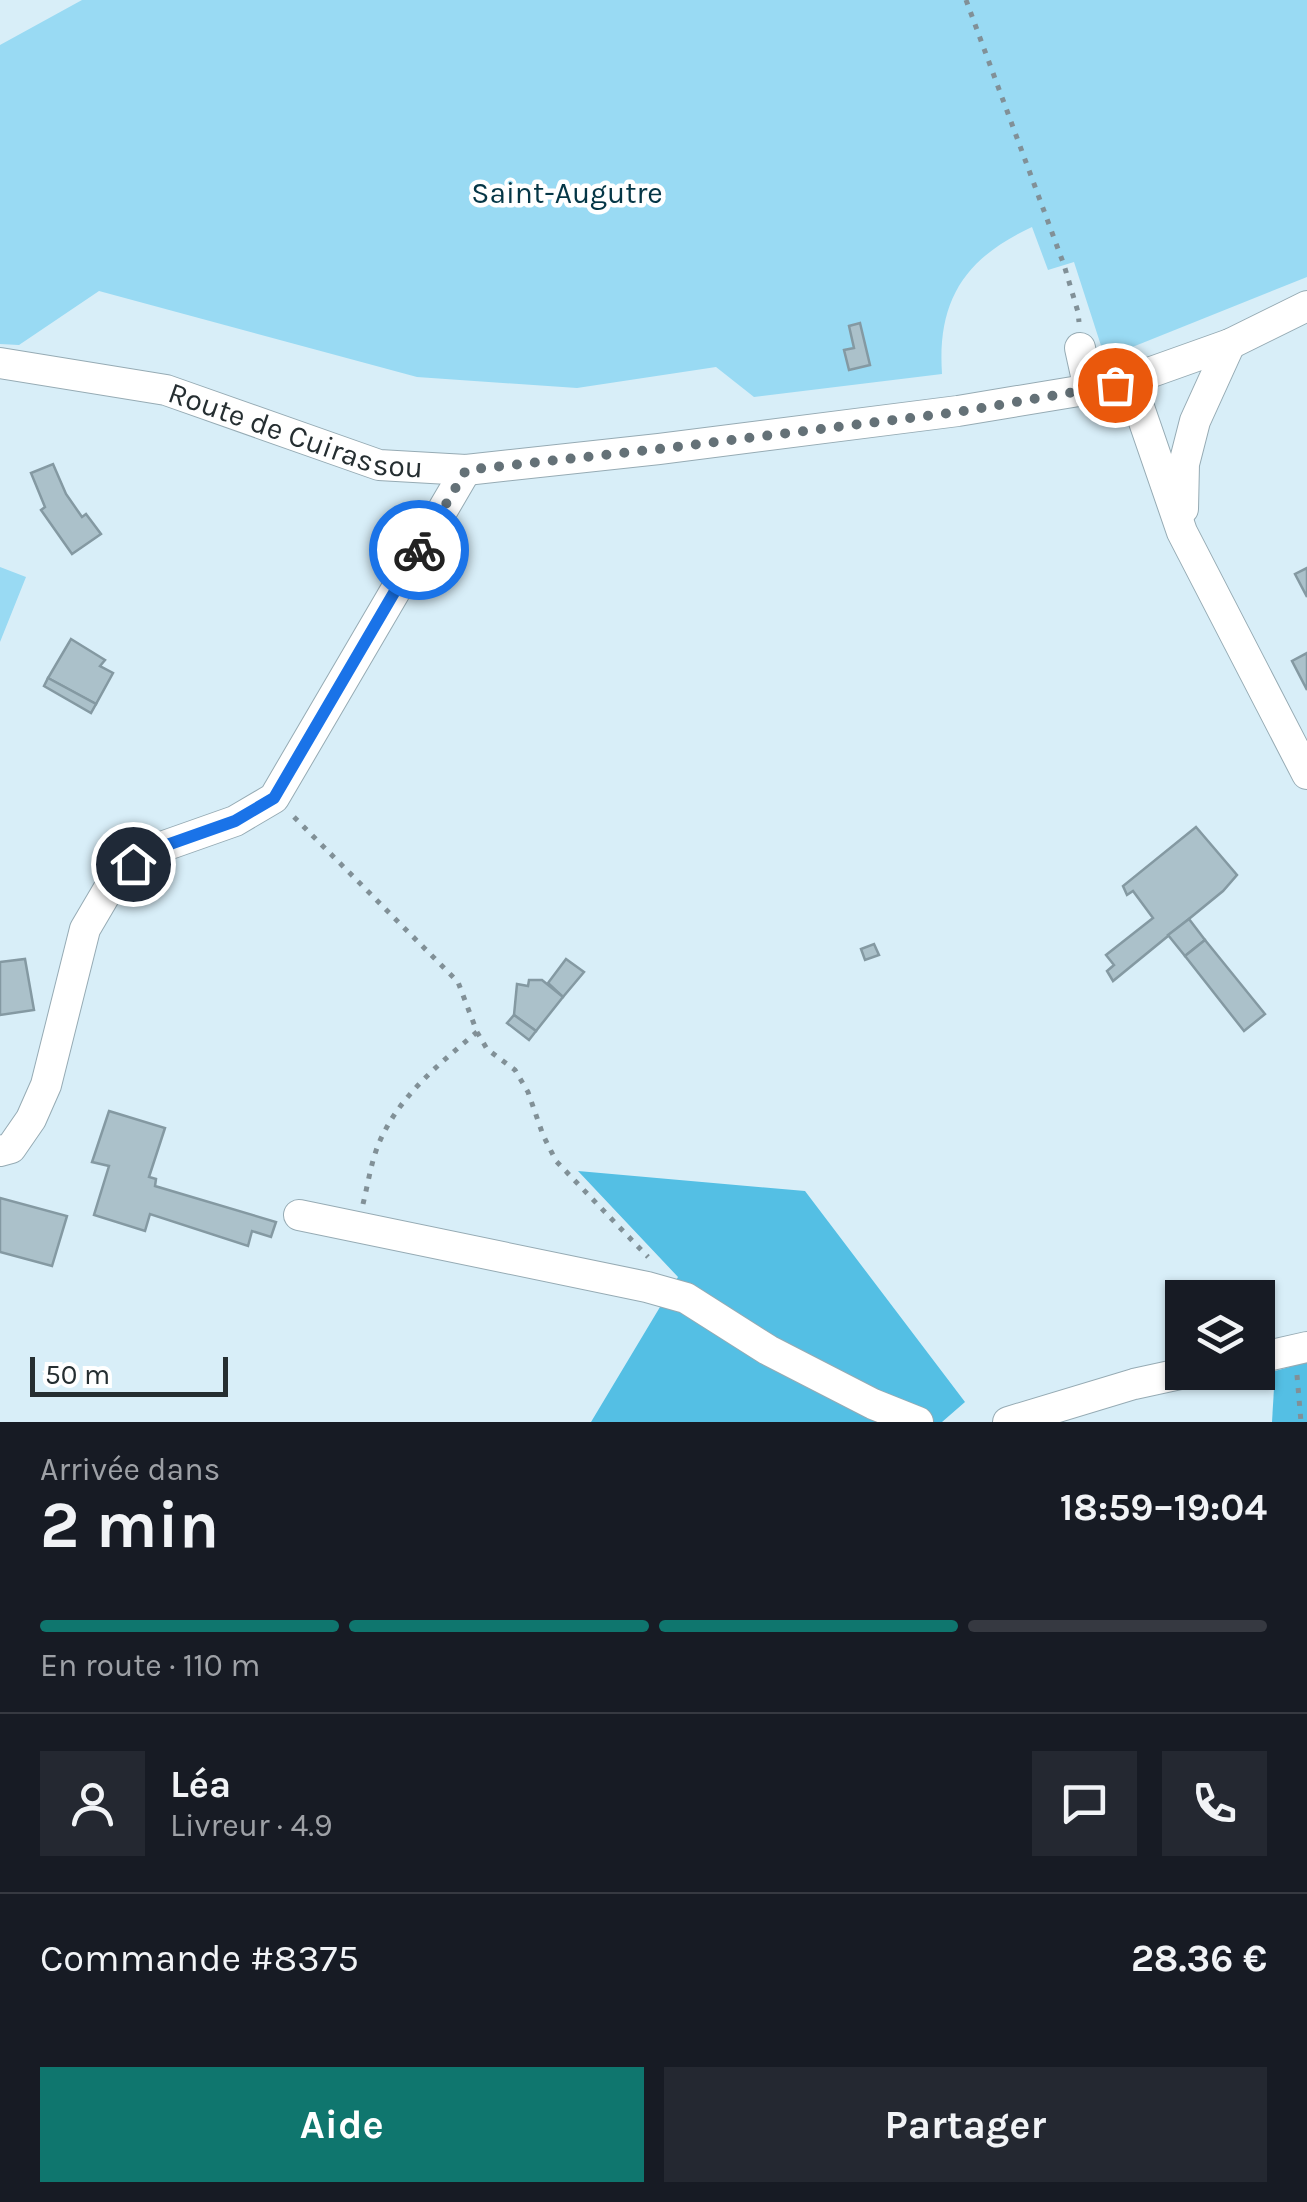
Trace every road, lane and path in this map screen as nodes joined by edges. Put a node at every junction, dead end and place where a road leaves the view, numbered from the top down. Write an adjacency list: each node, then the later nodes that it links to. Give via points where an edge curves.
1 (966, 0): 4 (path, via 1064,265)
2 (1307, 306): 3 (street, Route de Cuirassou)
3 (1230, 344): 6 (street, Route de Cuirassou); 9 (street, via 1195,421 1184,464)
4 (1080, 348): 7 (street)
5 (0, 363): 8 (street, Route de Cuirassou, via 166,390 379,465)
6 (1130, 381): 7 (street, Route de Cuirassou); 9 (street)
7 (1089, 389): 8 (street, Route de Cuirassou, via 958,412)
8 (466, 470): 11 (street)
9 (1182, 532): 10 (street)
10 (1307, 774)
11 (274, 798): 12 (path, via 458,982); 13 (street, via 235,821 150,851 115,878 85,929 46,1085 12,1148)
12 (476, 1032): 15 (path, via 409,1094 380,1143); 16 (path, via 515,1070 556,1160)
13 (0, 1150)
14 (298, 1215): 15 (street)
15 (356, 1228): 20 (street, via 686,1298 768,1350)
16 (649, 1259)
17 (1301, 1349): 18 (street); 22 (path)
18 (1275, 1354)
19 (1165, 1377): 21 (street)
20 (918, 1422)
21 (1008, 1422)
22 (1301, 1422)

